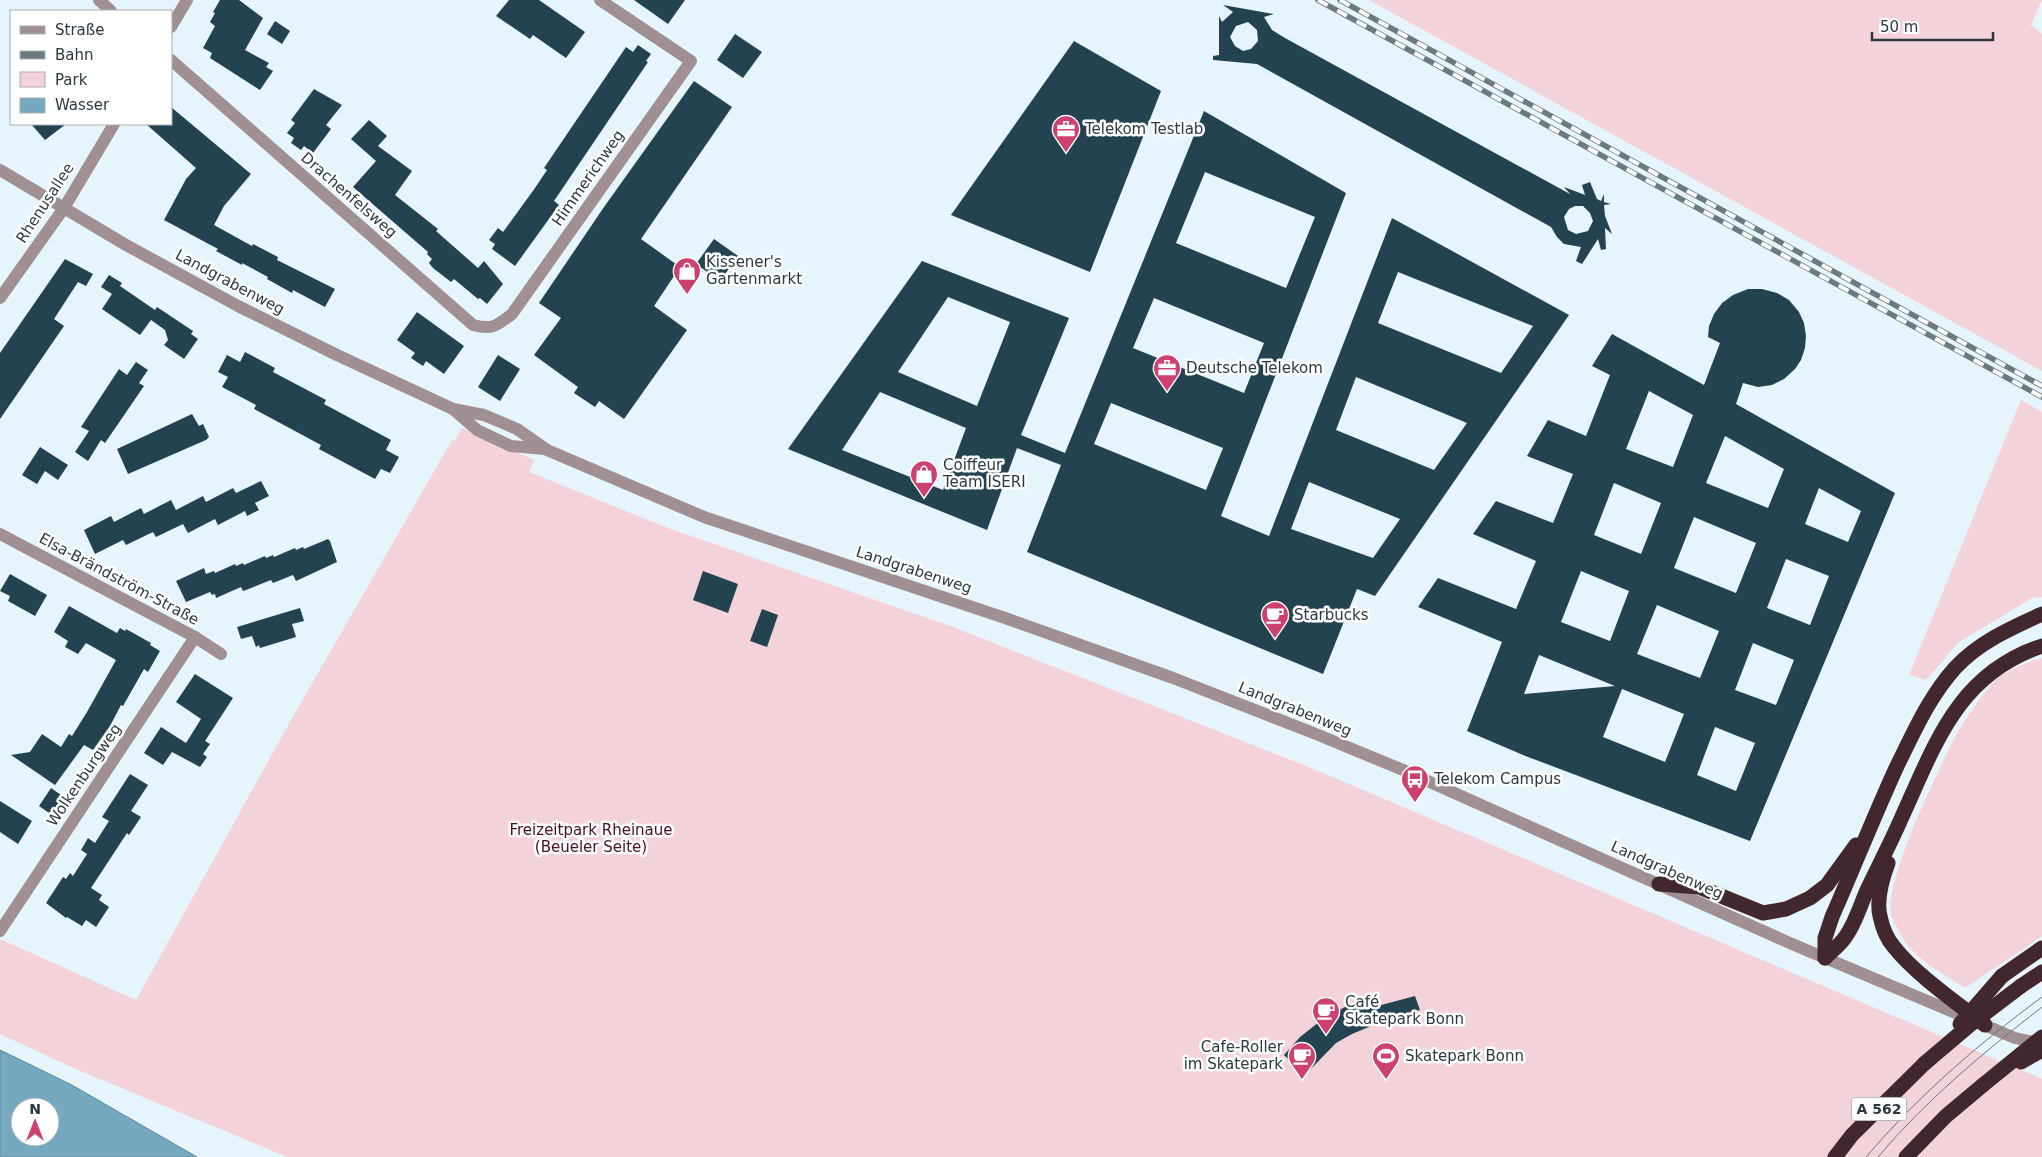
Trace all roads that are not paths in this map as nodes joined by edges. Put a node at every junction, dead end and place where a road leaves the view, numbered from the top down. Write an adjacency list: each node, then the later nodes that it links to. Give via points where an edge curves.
1 (99, 0): 4 (street)
2 (187, 0): 5 (street)
3 (600, 0): 11 (street, Himmerichweg, via 690,61)
4 (110, 10)
5 (172, 25)
6 (172, 61): 11 (street, Drachenfelsweg, via 473,325 494,327)
7 (113, 125): 9 (street, Rhenusallee)
8 (0, 170): 9 (street, Landgrabenweg)
9 (64, 208): 10 (street, Rhenusallee); 12 (street, Landgrabenweg, via 238,306)
10 (0, 298)
11 (512, 314)
12 (453, 409): 13 (street, Landgrabenweg, via 484,414 517,429); 13 (street, Landgrabenweg, via 477,430 511,446)
13 (547, 450): 21 (street, Landgrabenweg, via 704,517 1173,678 1403,770)
14 (0, 534): 16 (street, Elsa-Brändström-Straße)
15 (2042, 614): 19 (highway, via 2000,633 1956,667 1934,695)
16 (195, 637): 18 (street, Elsa-Brändström-Straße); 22 (street, Wolkenburgweg)
17 (2042, 646): 20 (highway, via 1998,667 1974,687 1932,749)
18 (221, 654)
19 (1887, 788): 21 (highway, via 1856,845 1827,885 1810,898 1762,913 1699,887); 24 (highway, via 1832,917 1825,938)
20 (1901, 820): 24 (highway, via 1846,936); 26 (highway, via 1879,900 1885,932 1893,947 1909,963)
21 (1659, 884): 24 (street, Landgrabenweg)
22 (0, 931)
23 (2042, 948): 32 (highway, bridge, via 2002,976)
24 (1825, 958): 26 (street, Landgrabenweg)
25 (2042, 972): 32 (highway, A 562, bridge, via 1970,1024)
26 (1985, 1025): 28 (street, Landgrabenweg)
27 (2042, 1037): 33 (highway, bridge)
28 (2016, 1038): 29 (street, Landgrabenweg); 31 (street, Landgrabenweg)
29 (2042, 1044)
30 (2042, 1050): 33 (highway, bridge)
31 (2042, 1057)
32 (1925, 1063): 34 (highway, A 562)
33 (1983, 1084): 35 (highway)
34 (1834, 1157)
35 (1906, 1157)

